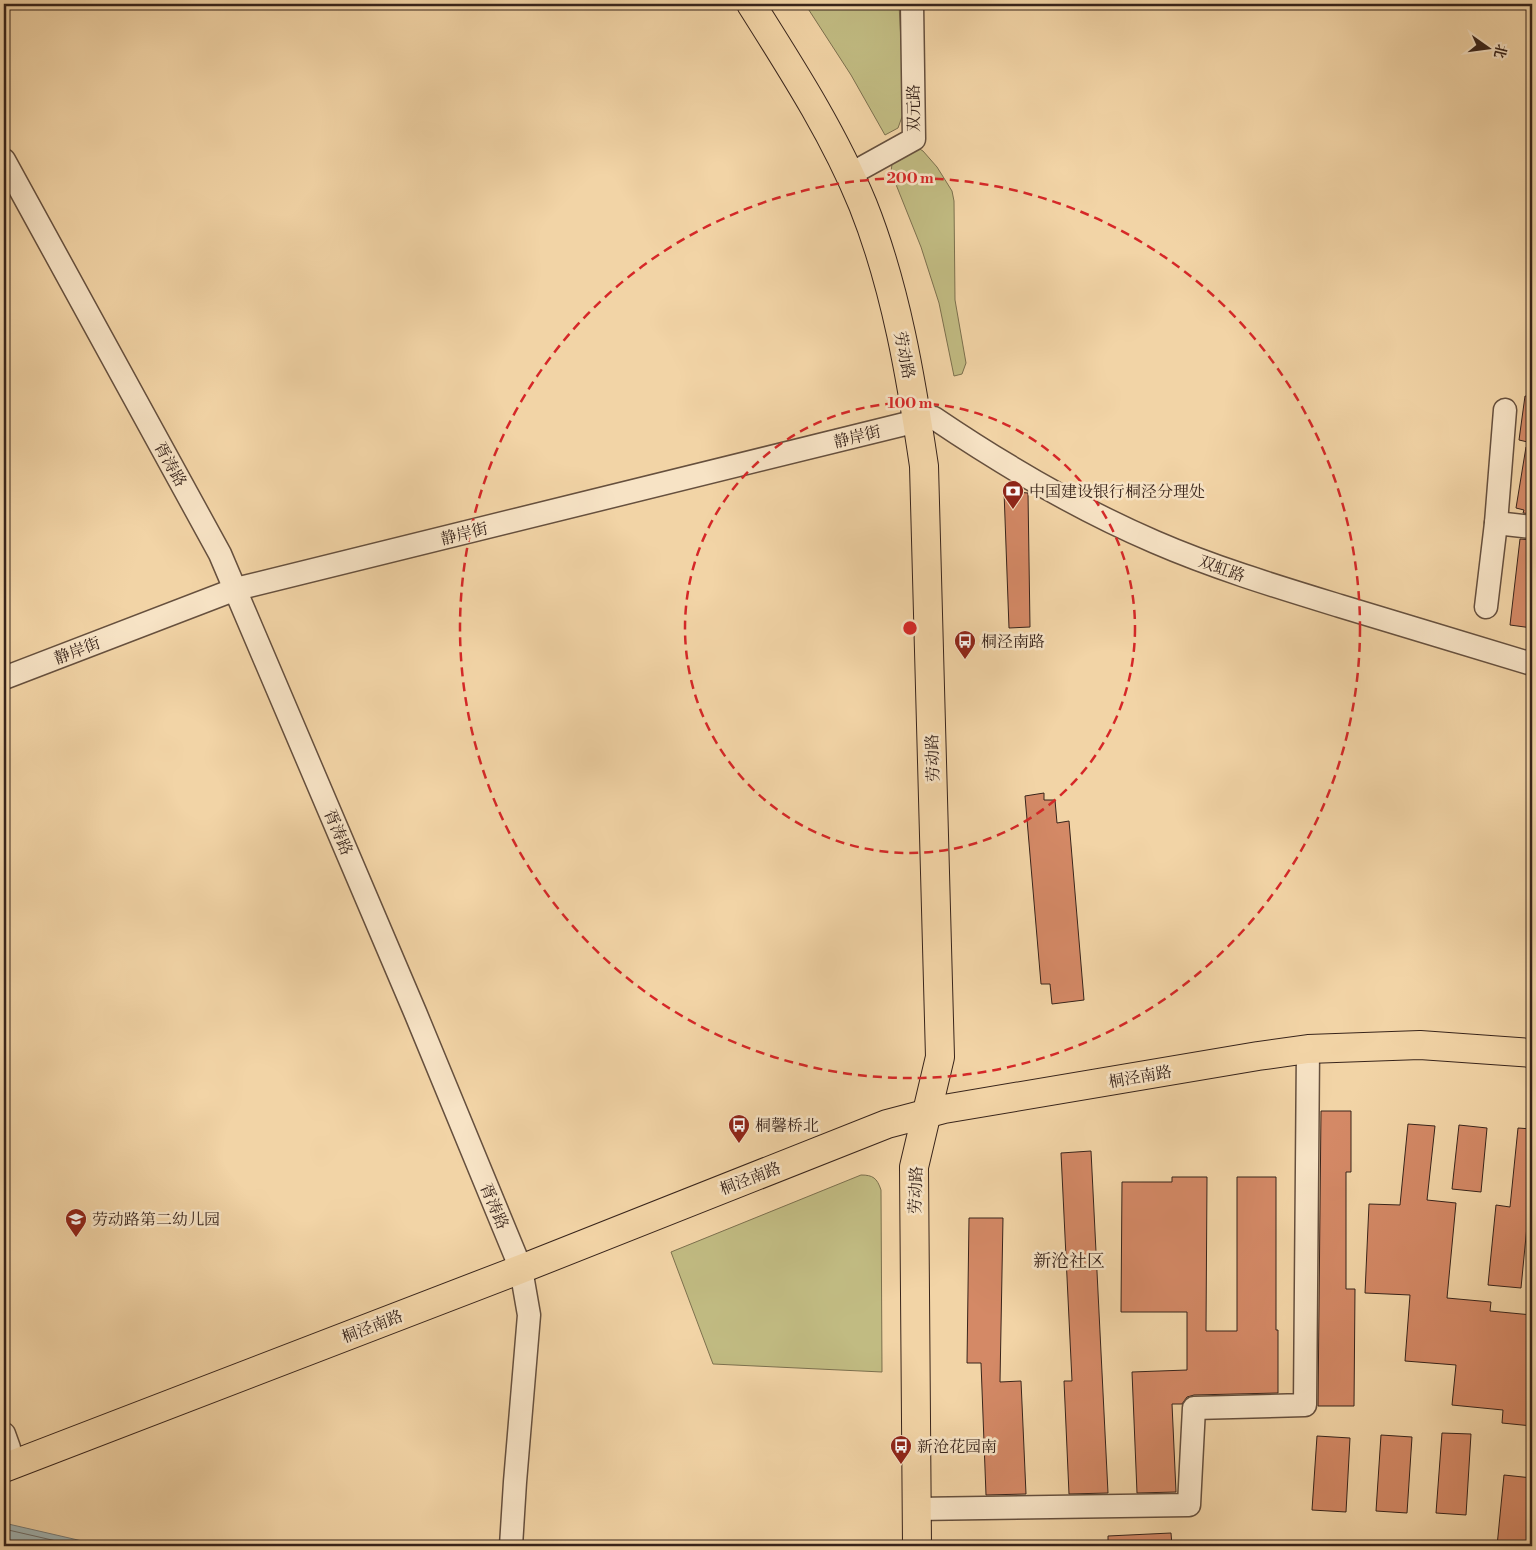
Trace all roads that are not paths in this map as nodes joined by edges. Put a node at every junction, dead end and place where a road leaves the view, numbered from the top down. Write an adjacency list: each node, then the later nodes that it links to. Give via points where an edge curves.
1 (751, 4): 5 (main road, 劳动路)
2 (772, 4): 5 (main road, 劳动路, via 831,98)
3 (912, 4): 5 (street, 双元路, via 914,139)
4 (4, 160): 10 (street, 胥涛路, via 220,554)
5 (857, 171): 7 (main road, 劳动路, via 880,197 902,261 918,328)
6 (1505, 410): 8 (street)
7 (925, 420): 10 (street, 静岸街); 12 (street, 双虹路, via 1094,514 1156,543 1274,586); 17 (main road, 劳动路, via 940,458 943,496 958,1056)
8 (1496, 523): 9 (street); 11 (street)
9 (1532, 527)
10 (236, 589): 13 (street, 静岸街); 18 (street, 胥涛路)
11 (1486, 607)
12 (1532, 664)
13 (4, 678)
14 (1532, 1036): 17 (main road, 桐泾南路, via 1420,1028 1307,1033 1246,1040)
15 (1308, 1049): 16 (main road, 桐泾南路, via 1420,1046); 17 (main road, 桐泾南路); 20 (street, via 1305,1405 1194,1408 1189,1505)
16 (1532, 1053)
17 (938, 1102): 18 (main road, 桐泾南路, via 881,1108); 20 (main road, 劳动路, via 931,1158)
18 (518, 1261): 19 (main road, 桐泾南路); 21 (street, 胥涛路, via 529,1315)
19 (5, 1450)
20 (925, 1508): 22 (main road, 劳动路); 23 (main road, 劳动路)
21 (511, 1546)
22 (916, 1546)
23 (936, 1546)

